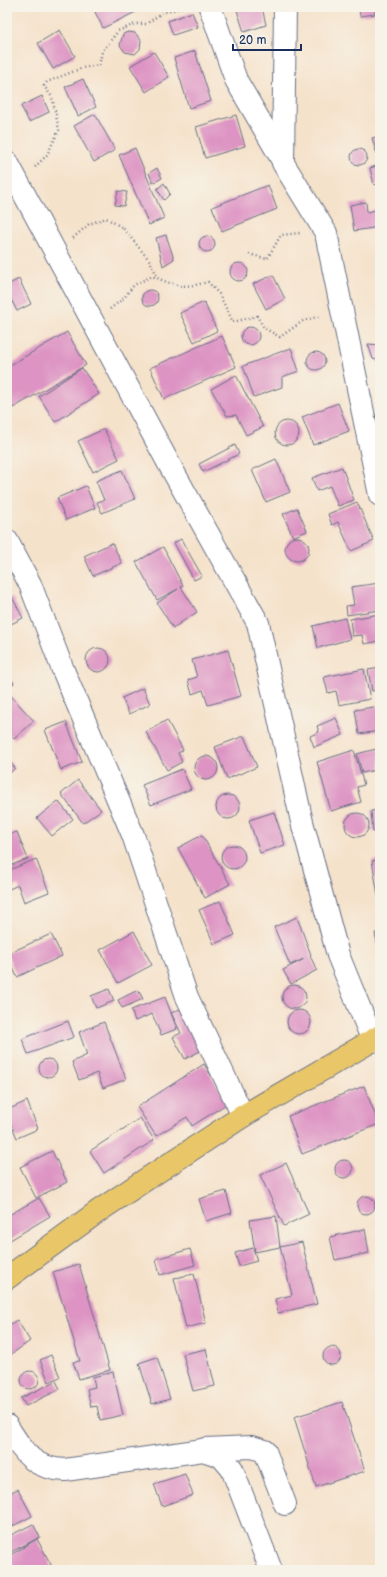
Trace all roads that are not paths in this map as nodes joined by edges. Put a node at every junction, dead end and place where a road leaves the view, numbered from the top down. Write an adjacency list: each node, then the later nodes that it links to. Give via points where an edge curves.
1 (210, 7): 4 (street, via 236,80)
2 (285, 7): 4 (street)
3 (7, 162): 7 (street, via 169,464 258,623 302,822 338,955)
4 (283, 162): 5 (street, via 326,233)
5 (380, 495)
6 (7, 541): 8 (street, via 30,584 133,835 187,997)
7 (376, 1039): 8 (main road)
8 (243, 1116): 9 (main road, via 100,1210)
9 (7, 1278)
10 (7, 1426): 11 (street, via 32,1460 41,1466 57,1470)
11 (204, 1450): 12 (street, via 252,1447 265,1451); 13 (street, via 221,1456 232,1469)
12 (285, 1504)
13 (271, 1570)

